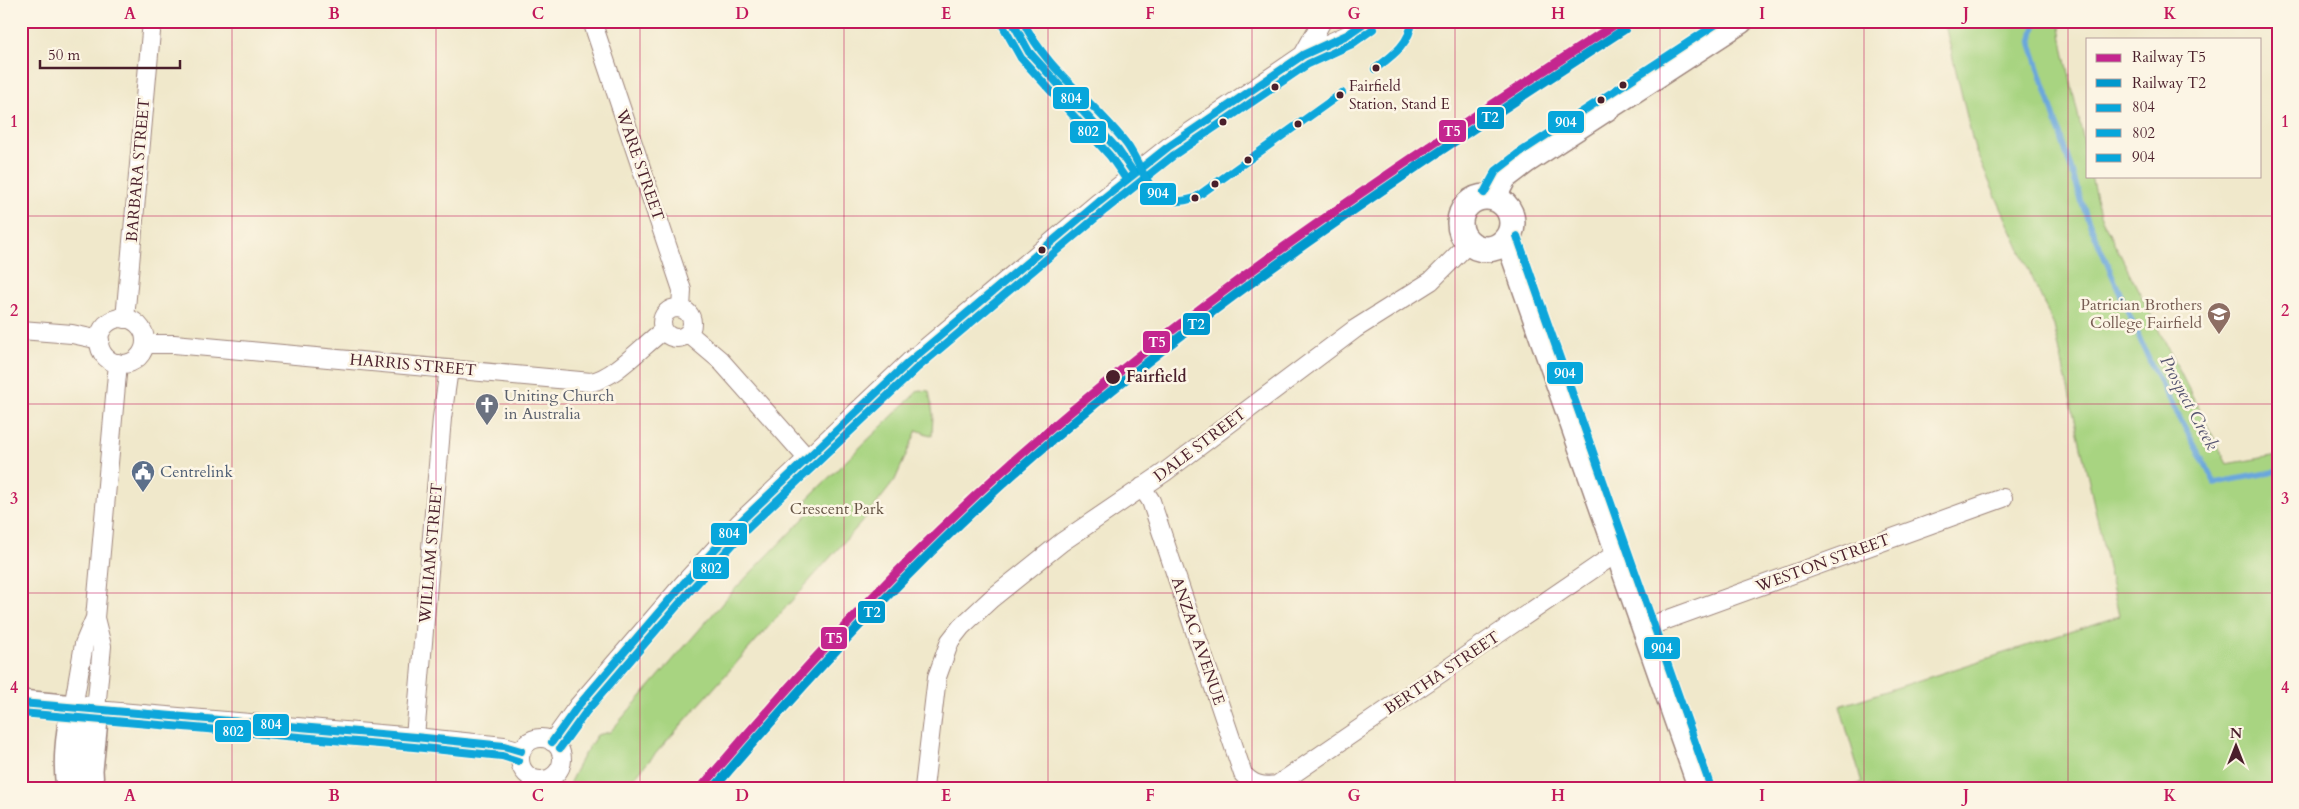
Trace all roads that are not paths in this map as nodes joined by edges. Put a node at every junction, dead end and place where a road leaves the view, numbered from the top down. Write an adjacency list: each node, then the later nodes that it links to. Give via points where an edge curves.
1 (152, 21): 13 (street, BARBARA STREET)
2 (592, 21): 12 (street, WARE STREET, via 682,290)
3 (1012, 21): 8 (street, via 1029,52 1118,150)
4 (1322, 21): 7 (street)
5 (1367, 21): 7 (street, via 1347,35)
6 (1740, 21): 9 (main road, via 1525,161 1504,178)
7 (1303, 55): 8 (street)
8 (1134, 173): 21 (street, via 927,346)
9 (1493, 198): 10 (main road, via 1507,207 1511,214 1512,231); 11 (main road, via 1475,199 1463,211 1460,228)
10 (1508, 238): 11 (main road, via 1490,250 1482,250); 24 (main road)
11 (1469, 243): 22 (street, DALE STREET, via 1431,281 1355,329)
12 (681, 309): 15 (street, via 668,311 662,323); 16 (street, via 691,319)
13 (125, 319): 17 (street, via 112,320); 18 (street, via 142,329)
14 (21, 330): 17 (street)
15 (664, 330): 16 (street, via 672,337); 20 (street, HARRIS STREET, via 614,372 598,381)
16 (688, 333): 21 (street, via 720,360)
17 (100, 340): 19 (street, via 104,355)
18 (145, 344): 19 (street, via 138,358); 20 (street, HARRIS STREET)
19 (118, 363): 27 (street, via 95,618 102,646)
20 (450, 368): 28 (street, WILLIAM STREET, via 442,418)
21 (807, 458): 29 (street, via 739,523 683,584 578,706)
22 (1142, 487): 32 (street, ANZAC AVENUE, via 1151,501 1243,774); 35 (street, DALE STREET, via 1062,542 992,599 950,641 932,710)
23 (2003, 498): 25 (street, WESTON STREET)
24 (1618, 552): 25 (main road); 32 (street, BERTHA STREET, via 1277,786)
25 (1644, 628): 36 (main road)
26 (21, 703): 27 (main road)
27 (85, 709): 28 (street); 33 (main road, via 67,747); 34 (main road)
28 (415, 737): 30 (street, via 504,746)
29 (552, 742): 30 (street, via 537,738 525,745); 31 (street, via 562,757 558,770 548,779)
30 (522, 751): 31 (street, via 520,764)
31 (533, 783)
32 (1263, 787)
33 (69, 788)
34 (91, 788)
35 (924, 788)
36 (1701, 788)

